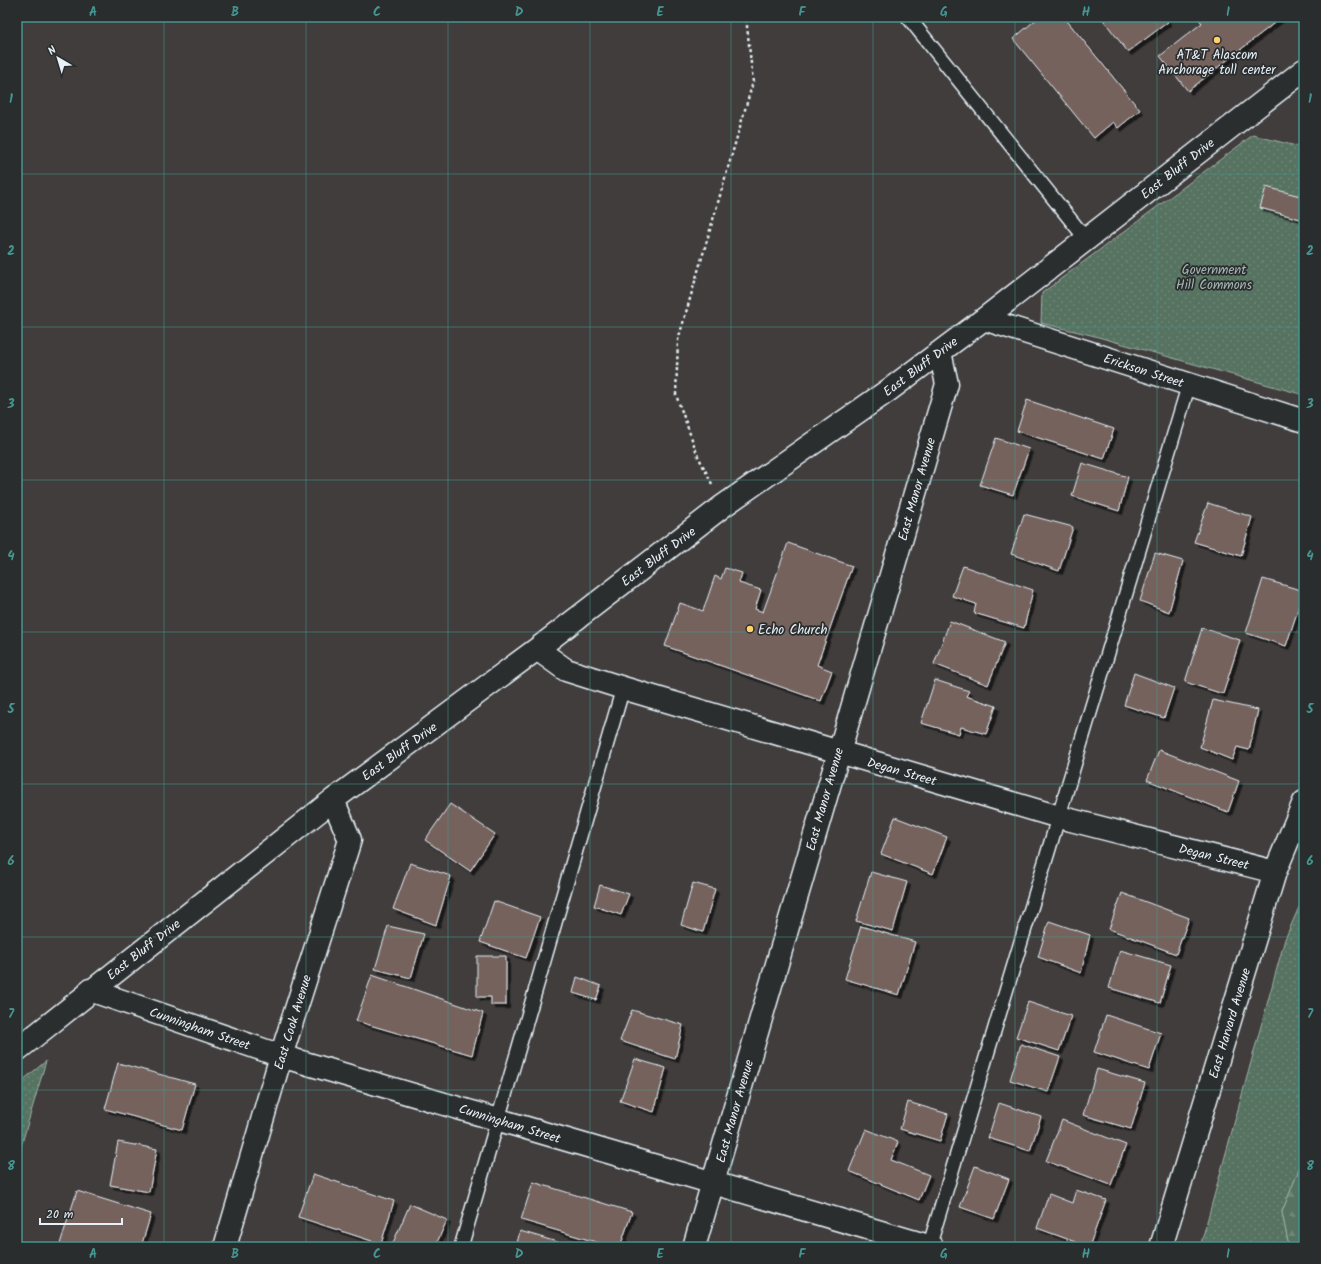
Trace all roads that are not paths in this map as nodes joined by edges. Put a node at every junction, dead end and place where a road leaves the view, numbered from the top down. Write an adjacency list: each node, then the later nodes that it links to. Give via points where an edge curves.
1 (908, 17): 3 (lane)
2 (1304, 70): 3 (street, East Bluff Drive)
3 (1086, 239): 4 (street, East Bluff Drive)
4 (984, 319): 5 (street, East Bluff Drive); 6 (street, Erickson Street)
5 (940, 352): 8 (street, East Bluff Drive, via 723,506); 10 (street, East Manor Avenue, via 947,384)
6 (1189, 384): 7 (street, Erickson Street); 13 (lane)
7 (1304, 421)
8 (536, 649): 9 (street, Degan Street, via 566,670); 11 (street, East Bluff Drive)
9 (623, 688): 10 (street, Degan Street); 18 (lane)
10 (838, 752): 13 (street, Degan Street); 19 (street, East Manor Avenue)
11 (333, 800): 15 (street, East Bluff Drive); 17 (street, East Cook Avenue, via 350,840)
12 (1304, 802): 14 (street, East Harvard Avenue)
13 (1059, 817): 14 (street, Degan Street); 23 (lane)
14 (1275, 872): 24 (street, East Harvard Avenue)
15 (90, 990): 16 (street, East Bluff Drive); 17 (street, Cunningham Street)
16 (17, 1050)
17 (281, 1056): 18 (street, Cunningham Street); 20 (street, East Cook Avenue)
18 (498, 1119): 19 (street, Cunningham Street); 21 (lane)
19 (713, 1184): 22 (street, East Manor Avenue); 23 (street, Cunningham Street)
20 (225, 1247)
21 (461, 1247)
22 (694, 1247)
23 (930, 1247)
24 (1161, 1247)

